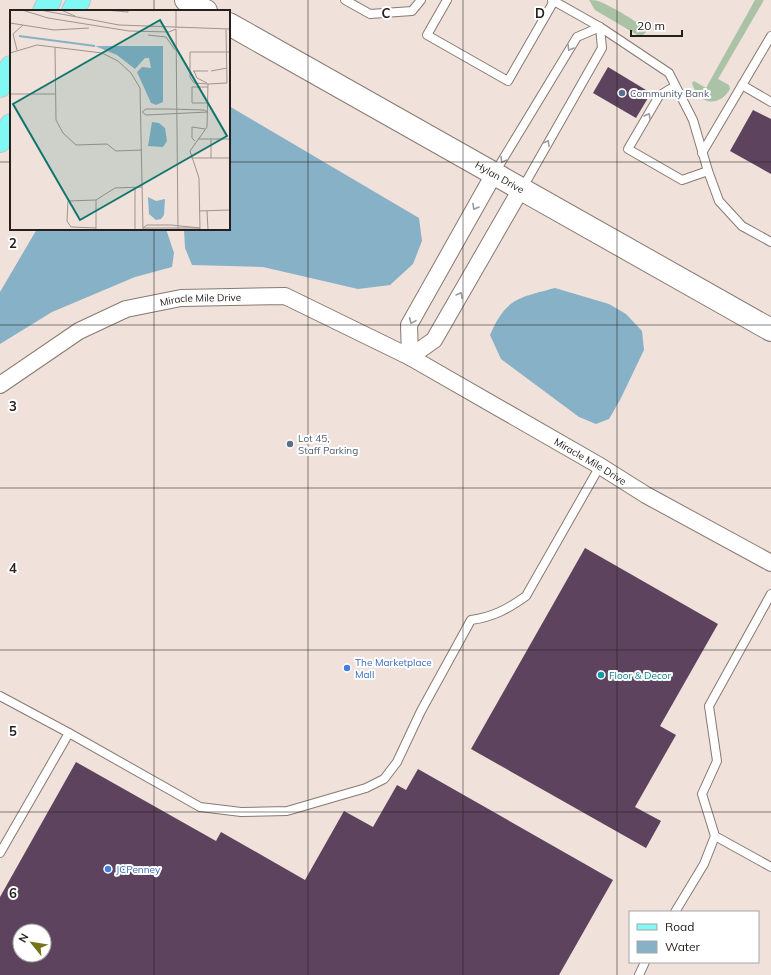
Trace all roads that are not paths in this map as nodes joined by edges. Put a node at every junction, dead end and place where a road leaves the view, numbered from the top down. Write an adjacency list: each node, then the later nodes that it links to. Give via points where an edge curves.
1 (50, 0): 8 (main road)
2 (79, 0): 9 (main road)
3 (186, 0): 10 (main road)
4 (345, 0): 5 (lane, via 370,14 412,11)
5 (421, 0)
6 (447, 0): 7 (lane, via 427,35 508,81)
7 (553, 0): 12 (lane)
8 (45, 10)
9 (74, 10)
10 (204, 10)
11 (230, 25): 24 (main road, Hylan Drive)
12 (600, 27): 16 (lane, via 669,73); 24 (lane, one-way to 24, via 577,37); 25 (lane, one-way to 12, via 602,48)
13 (771, 36): 17 (lane)
14 (10, 69): 15 (main road)
15 (0, 86)
16 (675, 86): 22 (lane, via 693,120); 23 (lane, one-way to 16, via 682,180 628,149 659,96)
17 (742, 86): 18 (lane); 22 (lane)
18 (771, 102)
19 (10, 126): 21 (main road)
20 (10, 132): 21 (main road)
21 (0, 141)
22 (702, 153): 23 (lane)
23 (708, 171): 26 (lane, via 724,206 742,226)
24 (494, 174): 25 (main road, Hylan Drive); 28 (street, one-way to 28, via 409,325)
25 (521, 189): 27 (main road, Hylan Drive); 28 (street, one-way to 25, via 434,340)
26 (771, 242)
27 (771, 330)
28 (410, 357): 29 (street, Miracle Mile Drive, via 285,296 181,298 126,309 88,327); 30 (street, Miracle Mile Drive)
29 (0, 385)
30 (600, 466): 31 (street, Miracle Mile Drive, via 646,495); 36 (lane, via 526,596 489,618 471,620 397,762 384,779 366,788 286,811 241,812 200,807)
31 (771, 563)
32 (771, 594): 33 (lane)
33 (763, 606): 34 (lane); 37 (lane, via 709,706 717,761 702,794)
34 (771, 611)
35 (0, 696): 36 (lane)
36 (69, 733): 38 (lane)
37 (715, 836): 39 (lane); 40 (lane, via 704,864)
38 (0, 853)
39 (771, 868)
40 (676, 911)
41 (645, 963): 42 (lane)
42 (639, 975)

